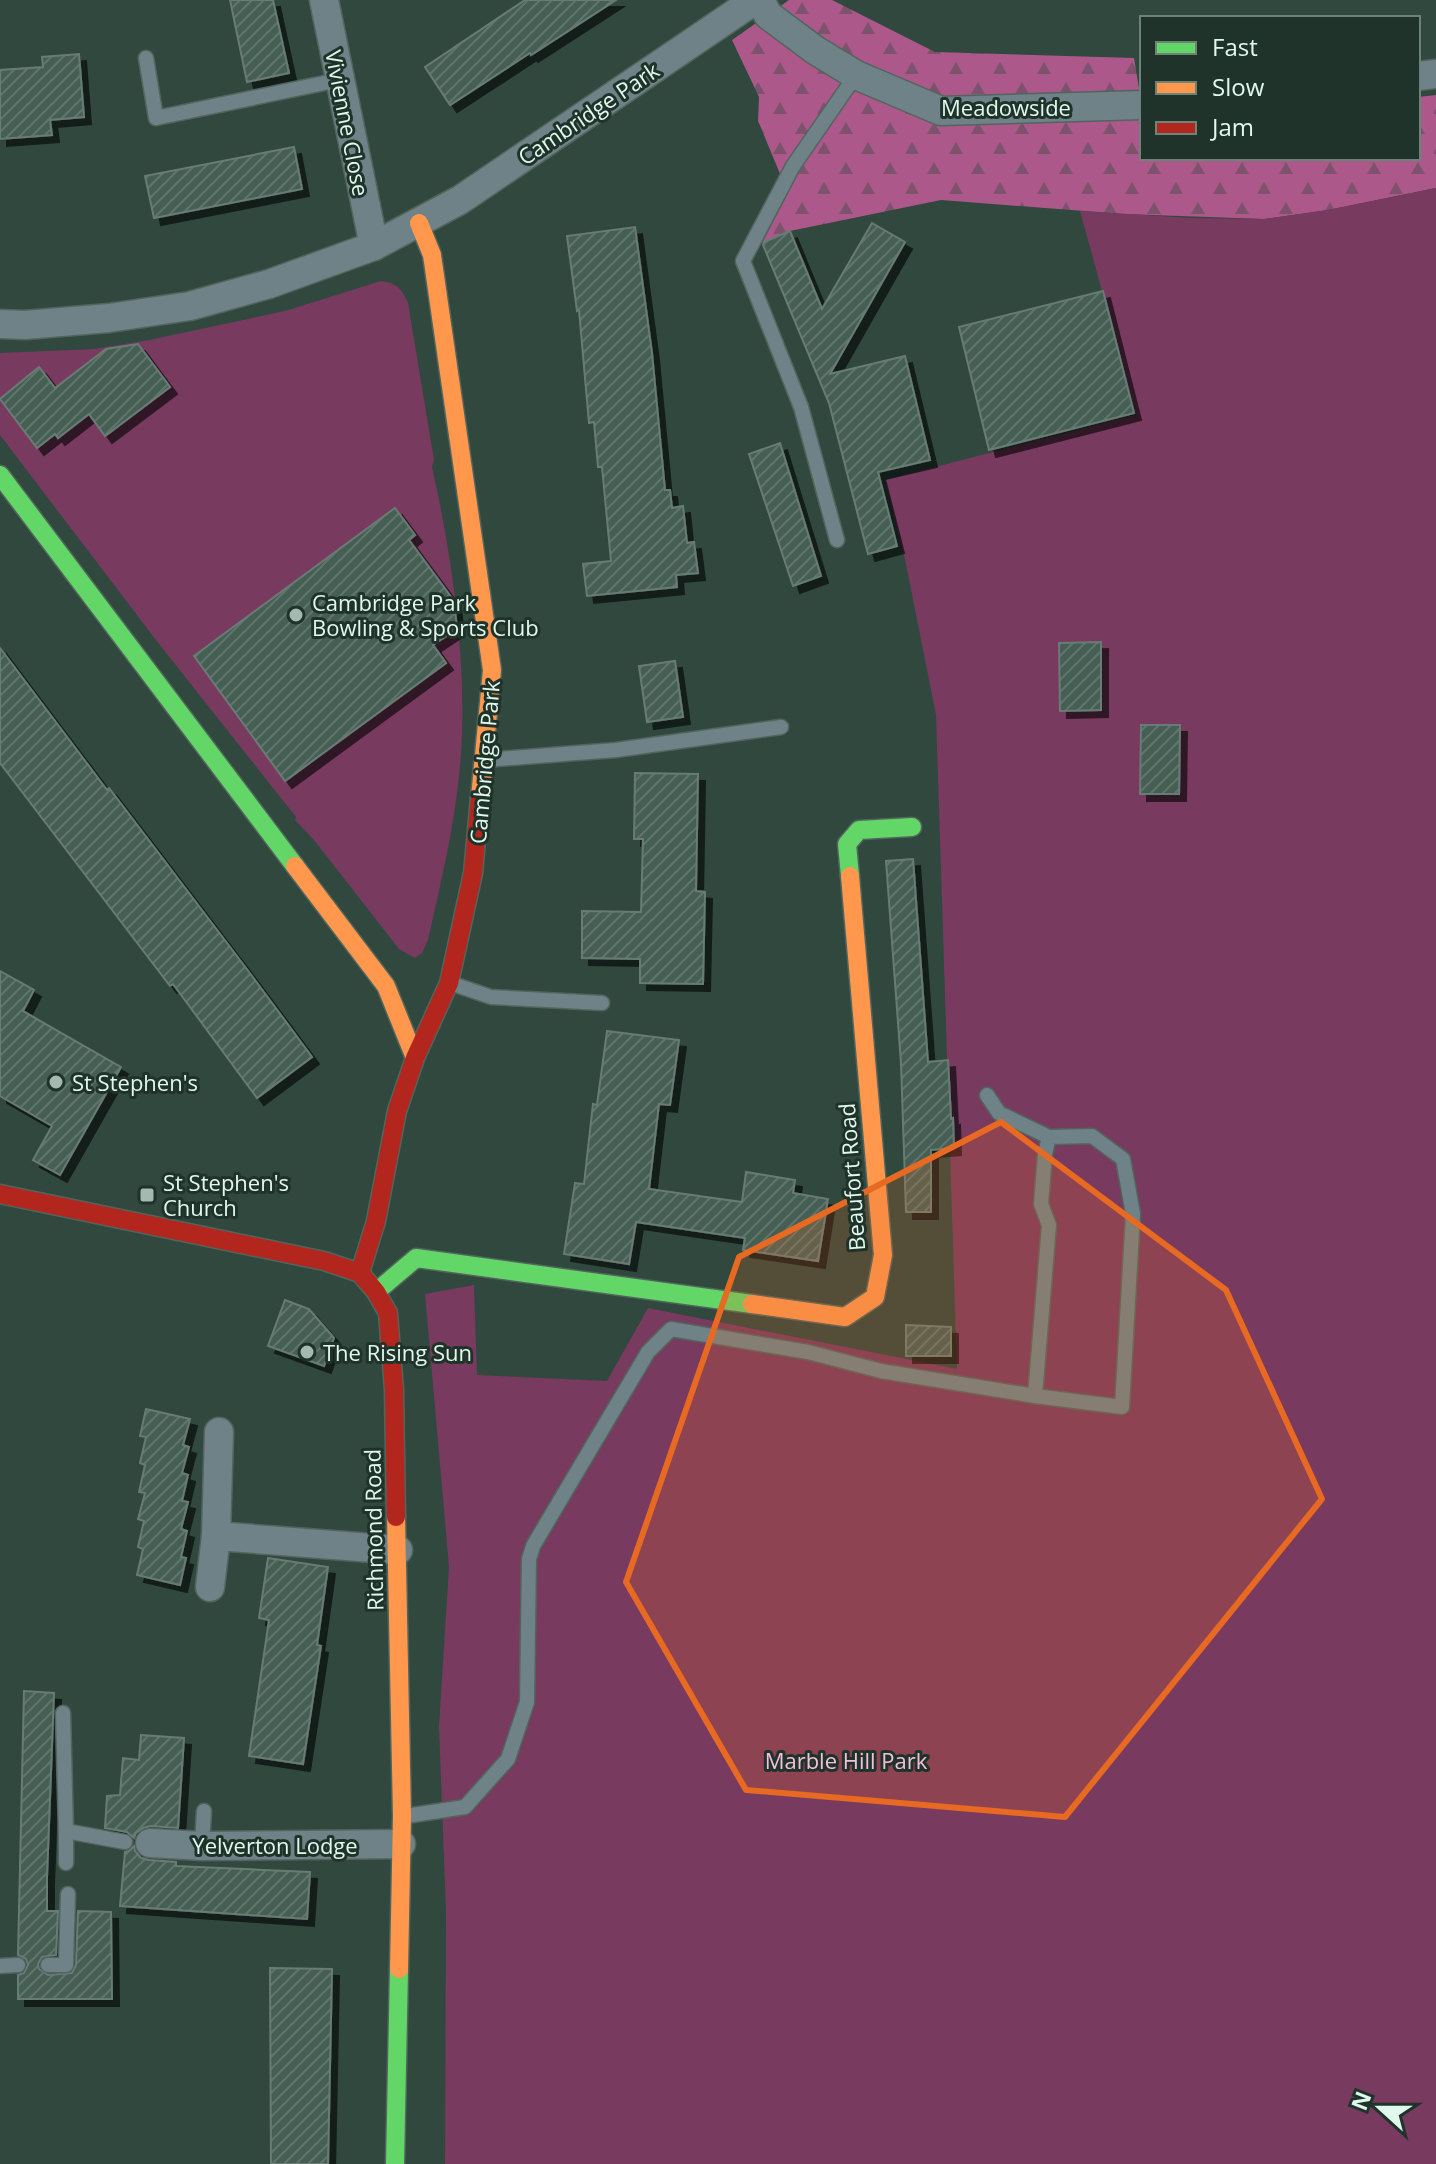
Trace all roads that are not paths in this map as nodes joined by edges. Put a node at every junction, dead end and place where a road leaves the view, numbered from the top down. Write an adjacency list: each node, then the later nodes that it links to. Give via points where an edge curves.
1 (324, 0): 5 (street, Vivienne Close)
2 (757, 0): 4 (street, Meadowside, via 768,15); 7 (street, Cambridge Park)
3 (146, 58): 5 (lane, via 156,118)
4 (856, 75): 6 (street, Meadowside, via 941,111); 11 (lane, via 793,166 743,261 801,407)
5 (339, 80): 8 (street, Vivienne Close)
6 (1140, 105)
7 (419, 223): 8 (street, Cambridge Park); 13 (street, Cambridge Park, via 432,255 492,670)
8 (374, 246): 9 (street, Cambridge Park, via 190,306 109,318)
9 (0, 324)
10 (0, 475): 17 (street, via 386,986)
11 (837, 540)
12 (781, 727): 13 (lane, via 616,750)
13 (484, 760): 15 (street, Cambridge Park, via 473,873)
14 (912, 827): 22 (street, Beaufort Road, via 859,830 847,844 883,1255 875,1297 845,1317 416,1258)
15 (449, 983): 16 (lane, via 491,997); 17 (street, Cambridge Park)
16 (602, 1003)
17 (415, 1058): 21 (street, Cambridge Park, via 397,1111 376,1221)
18 (987, 1095): 19 (lane, via 999,1113)
19 (1049, 1137): 23 (lane, via 1041,1204 1049,1225); 23 (lane, via 1092,1136 1123,1159 1133,1214 1122,1407)
20 (0, 1194): 21 (street, via 324,1261)
21 (360, 1273): 22 (street, Richmond Road)
22 (376, 1292): 26 (street, Richmond Road, via 388,1313)
23 (1035, 1396): 30 (lane, via 671,1329 648,1352 533,1546 527,1702 508,1759 465,1807)
24 (219, 1432): 25 (street)
25 (216, 1536): 26 (street); 27 (street)
26 (398, 1550): 30 (street, Richmond Road)
27 (210, 1587)
28 (63, 1713): 31 (lane)
29 (204, 1811): 33 (lane)
30 (401, 1830): 33 (street, Yelverton Lodge); 39 (street, Richmond Road)
31 (66, 1831): 32 (lane); 34 (lane)
32 (138, 1842): 33 (street, Yelverton Lodge)
33 (202, 1846)
34 (66, 1863)
35 (68, 1894): 37 (lane, via 66,1965)
36 (18, 1965): 38 (lane)
37 (48, 1965)
38 (0, 1966)
39 (395, 2164)

